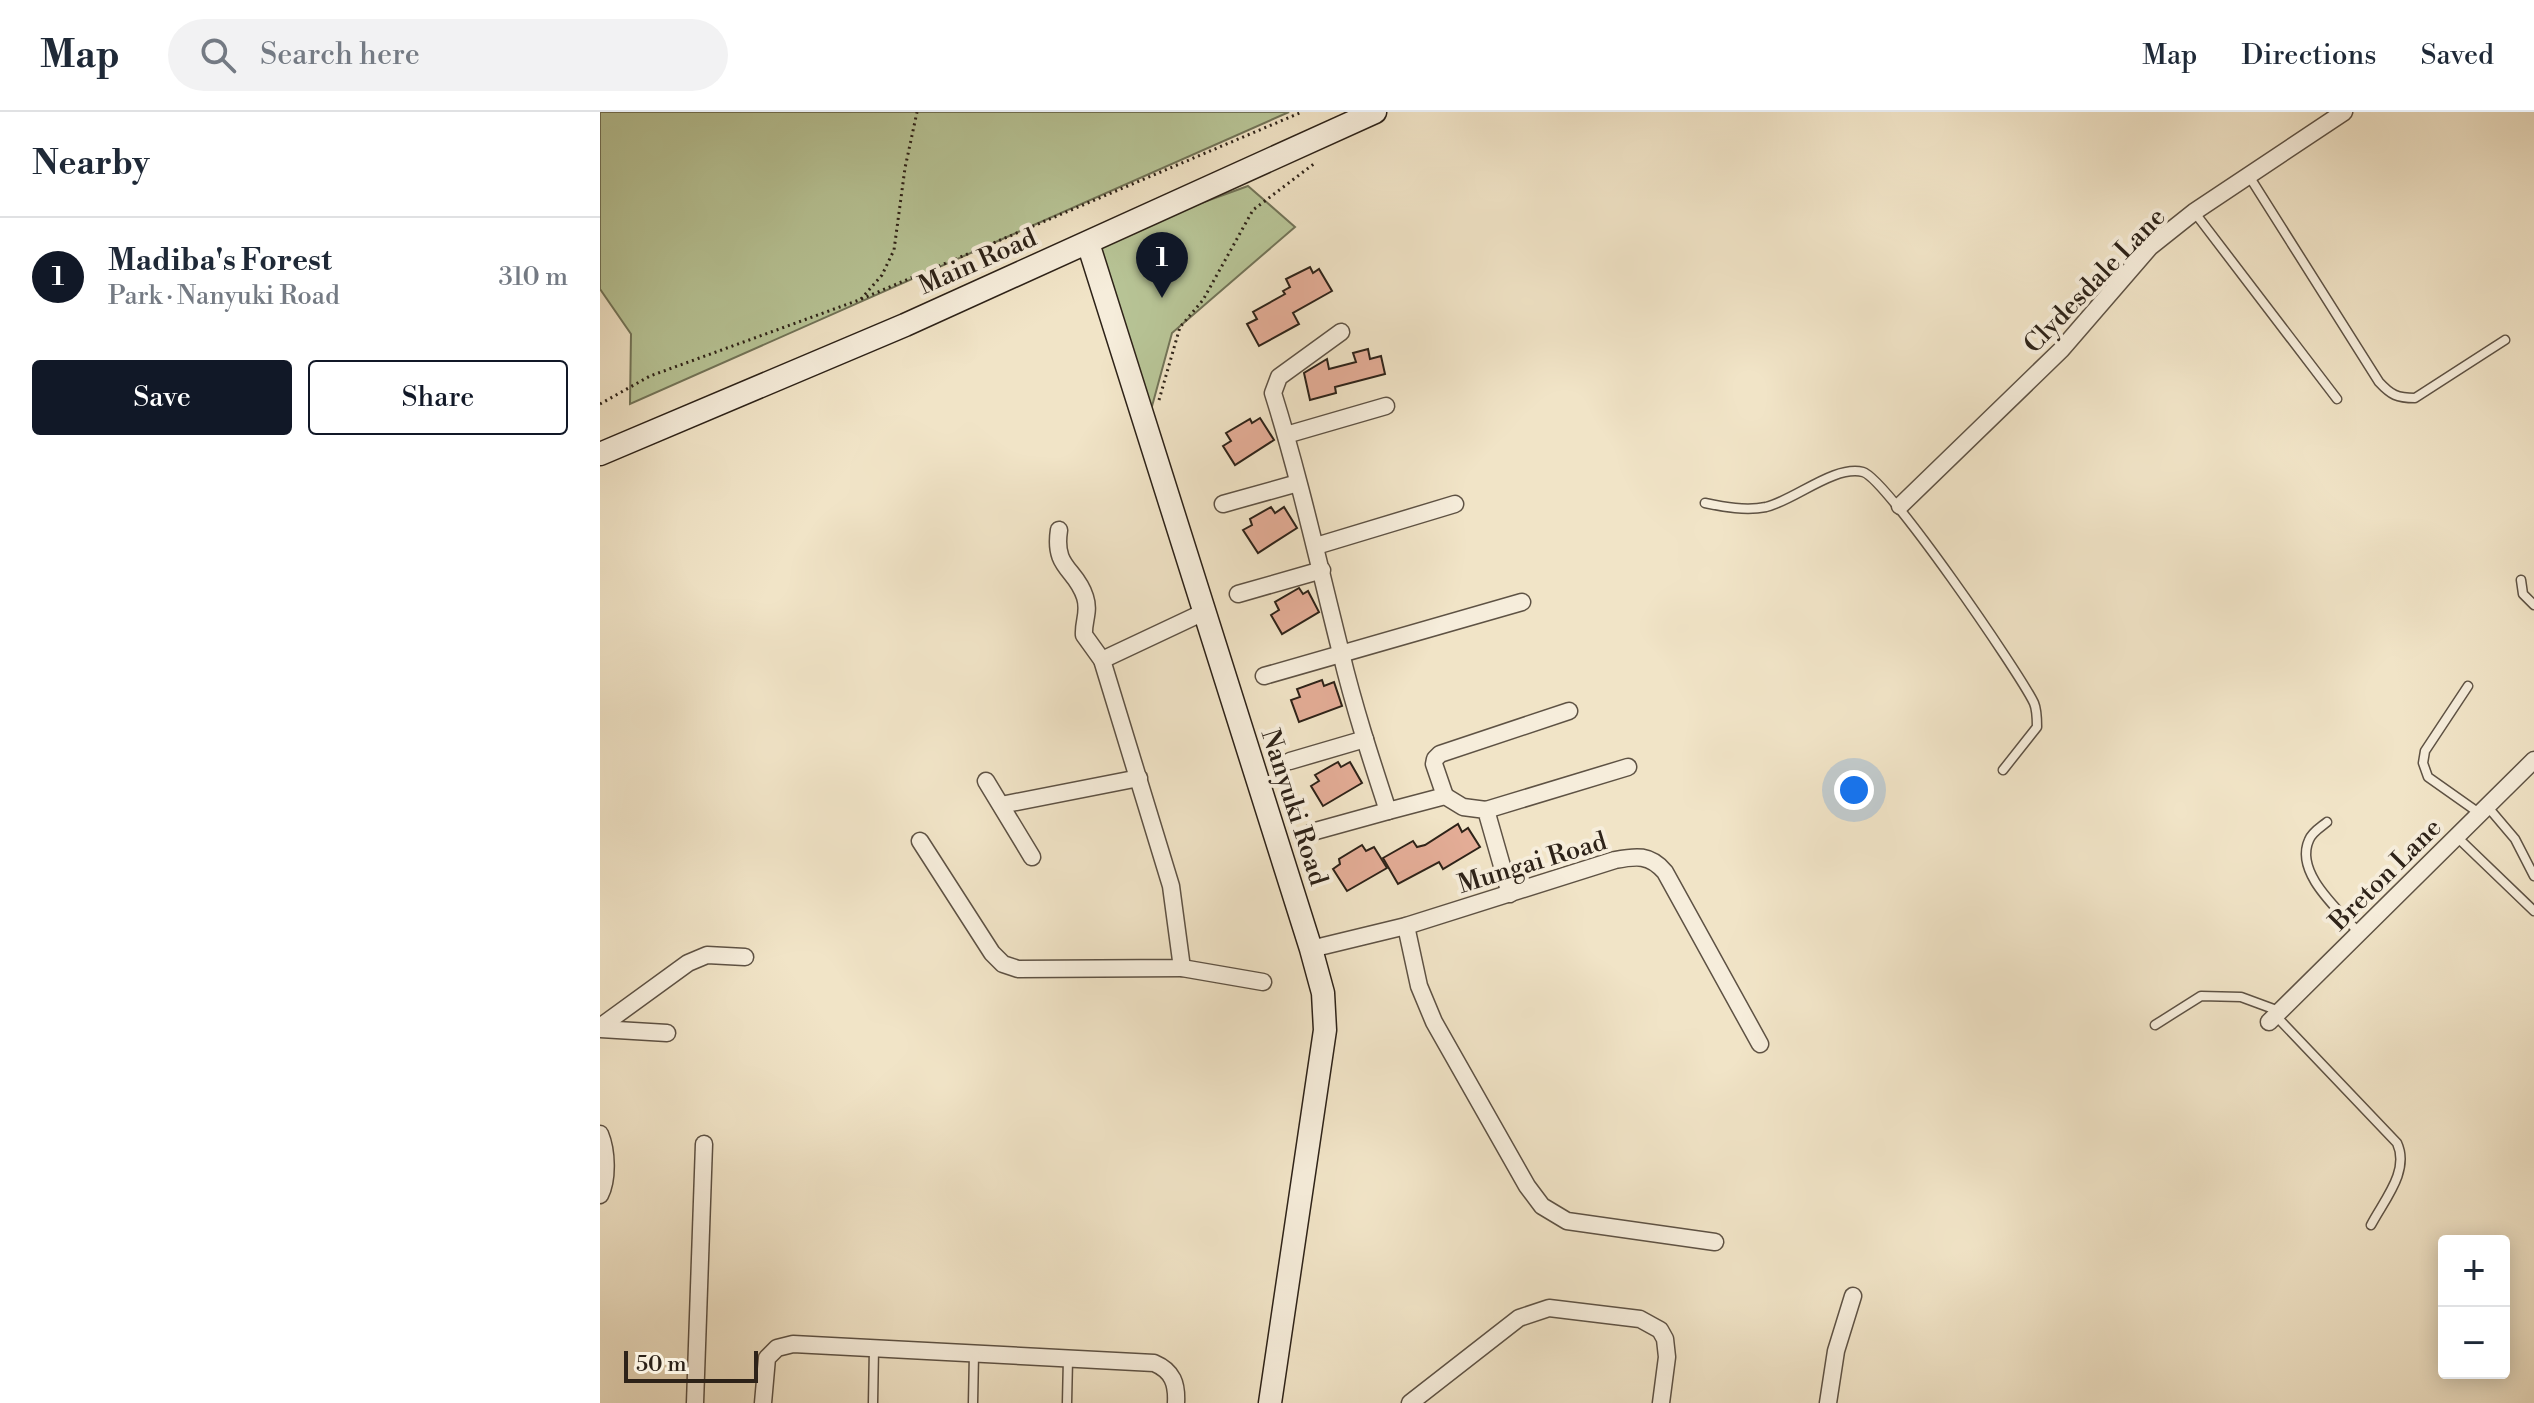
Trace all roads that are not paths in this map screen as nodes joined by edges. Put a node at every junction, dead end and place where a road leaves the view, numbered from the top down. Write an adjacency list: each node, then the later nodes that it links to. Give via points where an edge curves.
1 (1375, 112): 5 (street, Main Road)
2 (2344, 112): 3 (street, Clydesdale Lane)
3 (2249, 175): 4 (street, Clydesdale Lane); 7 (lane, via 2388,393 2415,398)
4 (2194, 212): 8 (lane); 16 (street, Clydesdale Lane, via 2150,247 2061,350)
5 (1088, 243): 11 (street, Main Road); 24 (street, Nanyuki Road)
6 (1341, 332): 10 (street, via 1276,381 1273,393)
7 (2505, 340)
8 (2337, 399)
9 (1386, 406): 10 (street)
10 (1286, 435): 12 (street)
11 (600, 454)
12 (1298, 483): 14 (street); 18 (street)
13 (1705, 503): 16 (lane, via 1764,508 1853,471 1866,473)
14 (1223, 504)
15 (1455, 504): 18 (street)
16 (1900, 506): 34 (lane, via 2036,706 2037,727)
17 (1059, 530): 26 (street, via 1061,562 1085,597 1084,635)
18 (1316, 546): 19 (street)
19 (1322, 570): 21 (street); 25 (street)
20 (2521, 580): 23 (lane, via 2523,594)
21 (1238, 594)
22 (1522, 602): 25 (street)
23 (2534, 605)
24 (1204, 612): 26 (street); 52 (street, Nanyuki Road)
25 (1341, 654): 27 (street); 30 (street)
26 (1102, 660): 35 (street)
27 (1264, 676)
28 (2468, 686): 39 (lane, via 2425,751 2424,772)
29 (1569, 711): 37 (street, via 1440,754 1434,764)
30 (1365, 739): 32 (street); 41 (street)
31 (2534, 760): 39 (street, Breton Lane)
32 (1290, 761)
33 (1628, 767): 40 (street)
34 (2003, 770)
35 (1139, 778): 38 (street); 54 (street, via 1171,886)
36 (986, 781): 38 (street)
37 (1445, 796): 40 (street, via 1463,807); 41 (street)
38 (1001, 805): 46 (street)
39 (2483, 809): 44 (street, Breton Lane); 47 (lane, via 2515,839)
40 (1486, 810): 48 (street)
41 (1388, 811): 43 (street)
42 (2327, 822): 51 (lane, via 2307,843 2308,868)
43 (1312, 832)
44 (2457, 837): 49 (lane); 51 (street, Breton Lane)
45 (920, 841): 54 (street, via 1003,964 1018,969)
46 (1032, 857)
47 (2534, 876)
48 (1510, 894): 50 (street, Mungai Road); 60 (street, Mungai Road, via 1615,860 1650,859 1665,872)
49 (2534, 911)
50 (1406, 926): 52 (street, Mungai Road); 65 (street, via 1419,986 1434,1022 1542,1206 1567,1221)
51 (2359, 934): 56 (street, Breton Lane)
52 (1311, 949): 76 (street, Nanyuki Road, via 1323,993 1325,1030)
53 (745, 957): 58 (street, via 707,955 688,963)
54 (1182, 968): 55 (street)
55 (1263, 982)
56 (2275, 1016): 57 (lane, via 2241,997 2201,996); 64 (lane, via 2388,1131 2403,1155 2402,1168)
57 (2155, 1025)
58 (600, 1028): 59 (street)
59 (667, 1033)
60 (1760, 1044)
61 (600, 1134): 63 (street, via 605,1183)
62 (704, 1144): 70 (street)
63 (600, 1195)
64 (2371, 1225)
65 (1715, 1242)
66 (1853, 1296): 79 (street)
67 (874, 1348): 68 (street); 71 (street, via 777,1348 767,1358); 72 (lane)
68 (974, 1353): 69 (street); 73 (lane)
69 (1068, 1358): 74 (lane); 75 (street, via 1162,1367 1175,1382)
70 (695, 1403)
71 (763, 1403)
72 (873, 1403)
73 (973, 1403)
74 (1067, 1403)
75 (1176, 1403)
76 (1270, 1403)
77 (1410, 1403): 78 (street, via 1519,1318 1549,1308 1640,1319 1660,1330 1667,1357)
78 (1661, 1403)
79 (1828, 1403)

